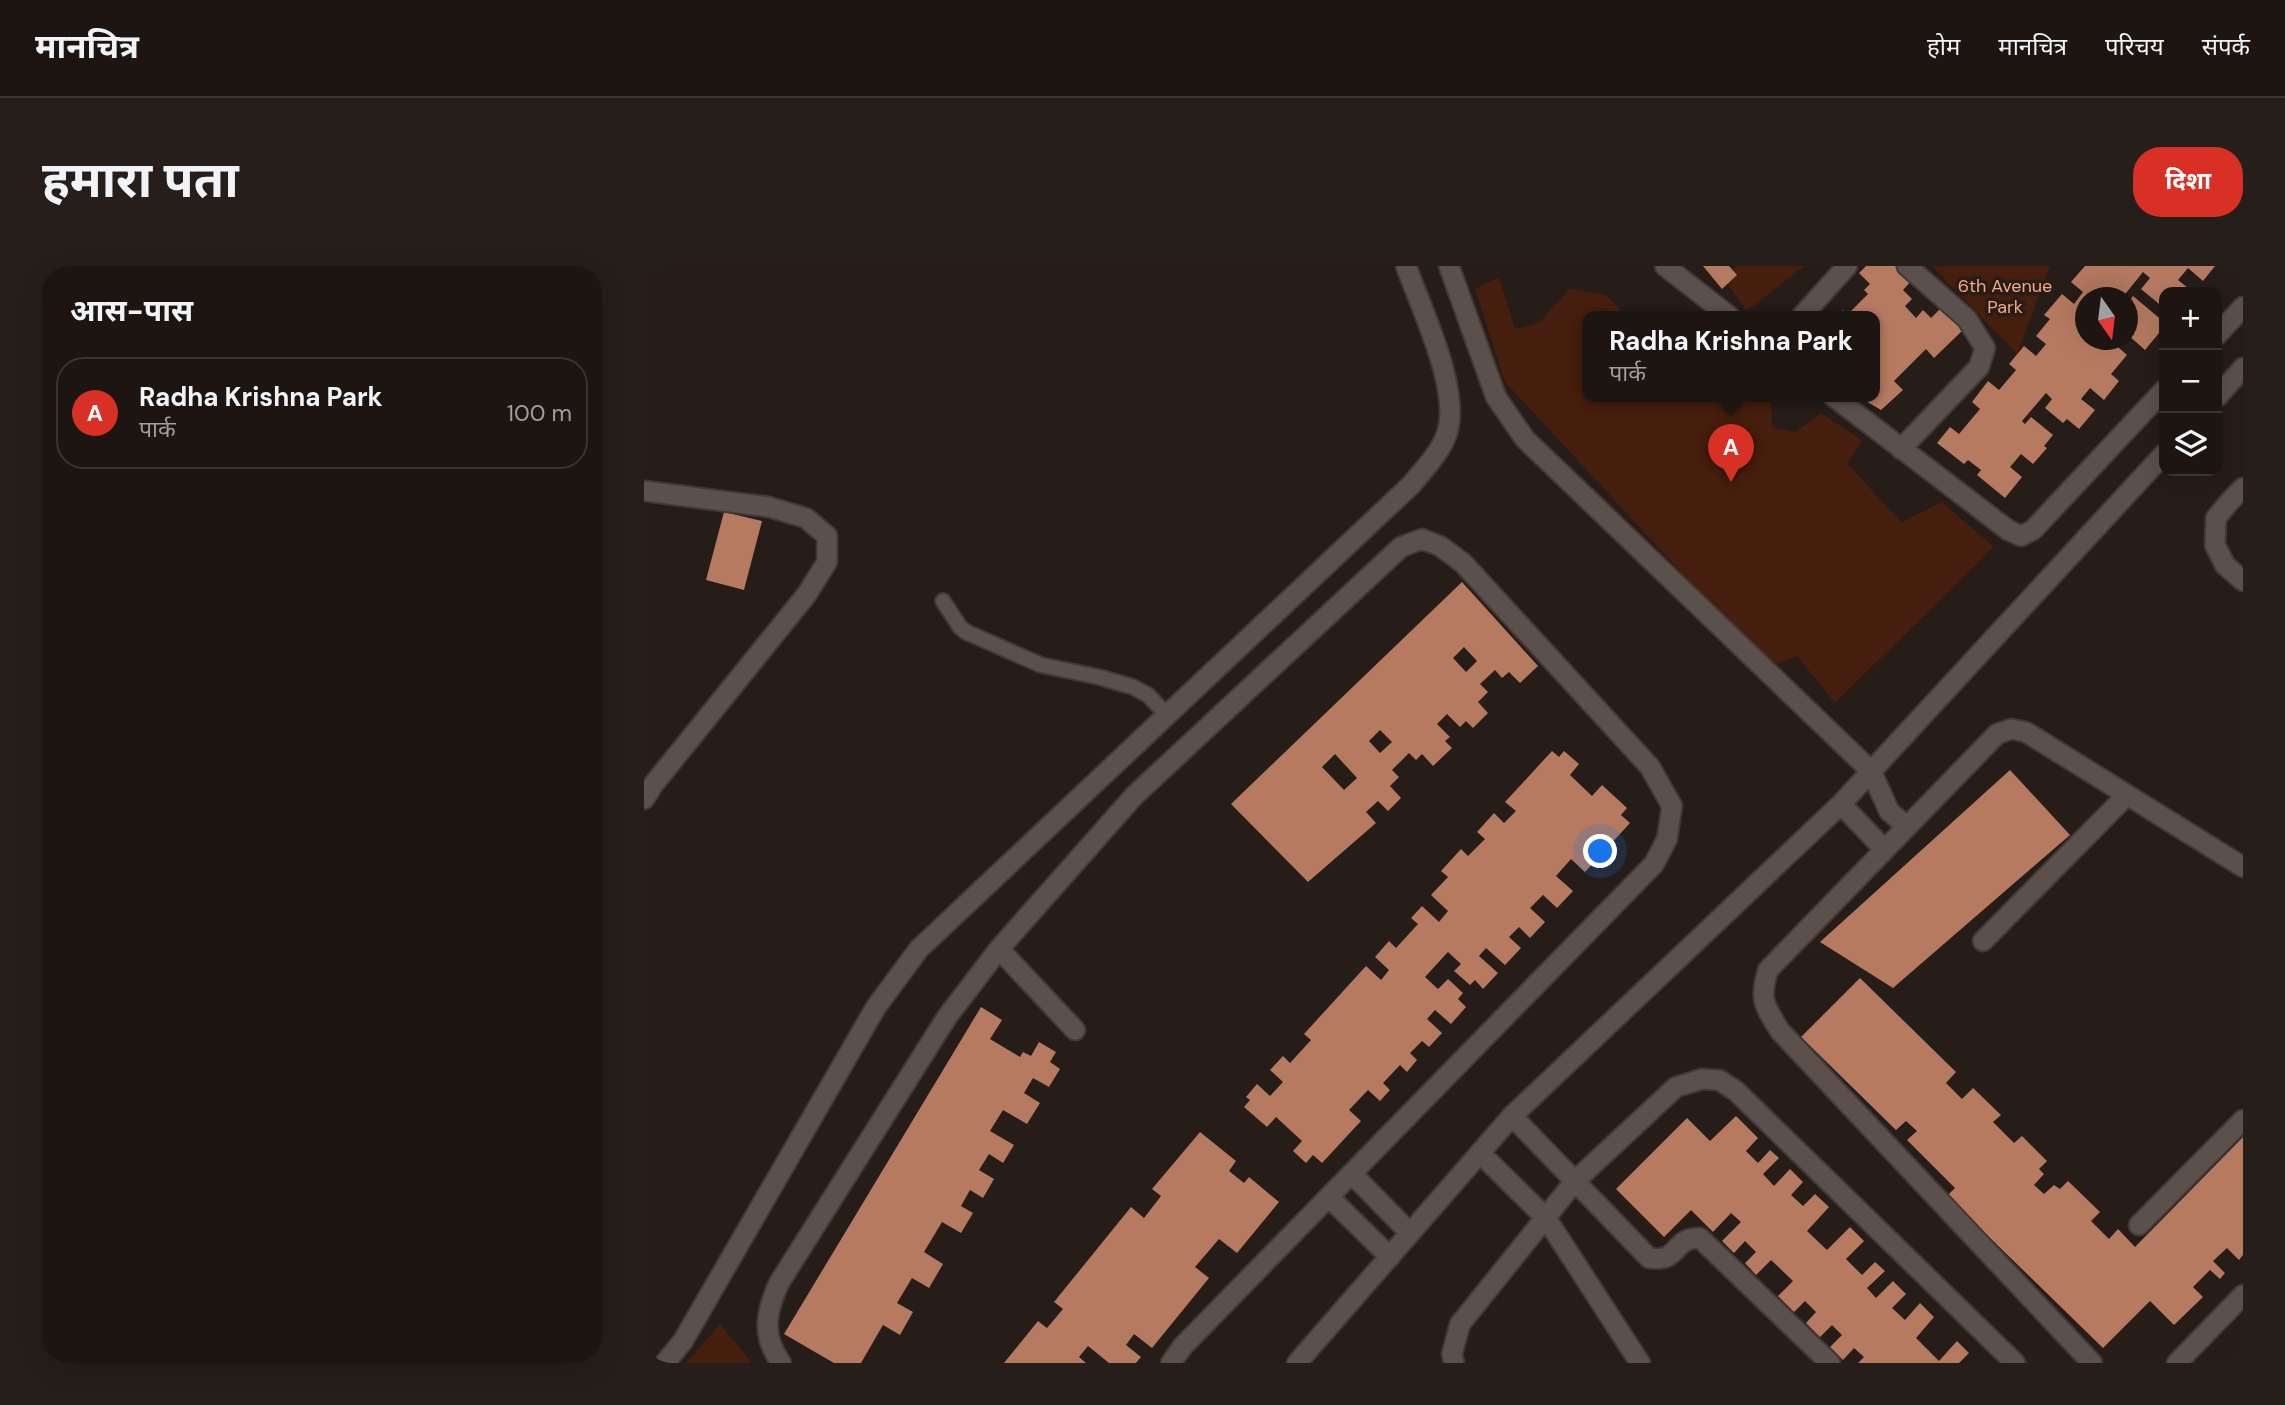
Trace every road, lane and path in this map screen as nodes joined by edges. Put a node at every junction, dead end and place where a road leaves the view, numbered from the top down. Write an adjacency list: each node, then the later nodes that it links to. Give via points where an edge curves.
1 (1406, 266): 20 (street, via 1450,394 1446,438 1412,484)
2 (1449, 266): 21 (street, via 1496,397 1525,439)
3 (1665, 266): 7 (street)
4 (1847, 266): 8 (street)
5 (1907, 266): 14 (street, via 1967,319 1985,348 1979,367)
6 (2243, 307): 9 (street)
7 (1723, 311)
8 (1806, 311)
9 (2222, 330)
10 (2243, 368): 11 (street)
11 (2222, 391)
12 (2159, 395): 14 (street, via 2033,530 2021,536)
13 (1841, 402): 14 (street)
14 (1900, 449)
15 (2159, 459): 21 (street)
16 (2243, 488): 18 (street, via 2217,518 2215,545 2225,565)
17 (644, 491): 23 (street, via 768,507 806,518 827,536 827,562 807,594)
18 (2243, 581)
19 (943, 600): 20 (lane, via 966,632 1041,665 1133,687)
20 (1167, 715): 42 (street, via 919,949 876,1007 683,1341)
21 (1871, 771): 24 (street); 25 (street, via 1889,811)
22 (2127, 795): 25 (street, via 2026,732 2011,729 1997,734); 27 (street); 28 (street)
23 (644, 799)
24 (1841, 804): 26 (street); 31 (street)
25 (1906, 827): 26 (street)
26 (1884, 849): 50 (street, via 1768,970 1762,990 1766,1008 1780,1031)
27 (2243, 867)
28 (1983, 941)
29 (999, 948): 30 (street); 34 (street, via 1134,796 1401,547 1422,539 1440,546 1463,563 1650,767 1672,806 1667,839 1654,864); 43 (street, via 947,1017 779,1283 769,1307 767,1331)
30 (1075, 1030)
31 (1512, 1116): 33 (street); 35 (street)
32 (2243, 1120): 38 (street)
33 (1480, 1153): 37 (street); 39 (street)
34 (1352, 1174): 36 (street); 39 (street)
35 (1575, 1181): 37 (street); 48 (street, via 1649,1258 1661,1260 1682,1242 1700,1238); 49 (street, via 1676,1087 1702,1079 1719,1080 1736,1091)
36 (1329, 1197): 40 (street); 44 (street)
37 (1546, 1218): 46 (street, via 1460,1324); 47 (street)
38 (2139, 1225)
39 (1410, 1233): 40 (street)
40 (1390, 1257): 45 (street)
41 (2243, 1295): 51 (street)
42 (665, 1363)
43 (781, 1363)
44 (1171, 1363)
45 (1297, 1363)
46 (1454, 1363)
47 (1640, 1363)
48 (1830, 1363)
49 (2015, 1363)
50 (2092, 1363)
51 (2176, 1363)

